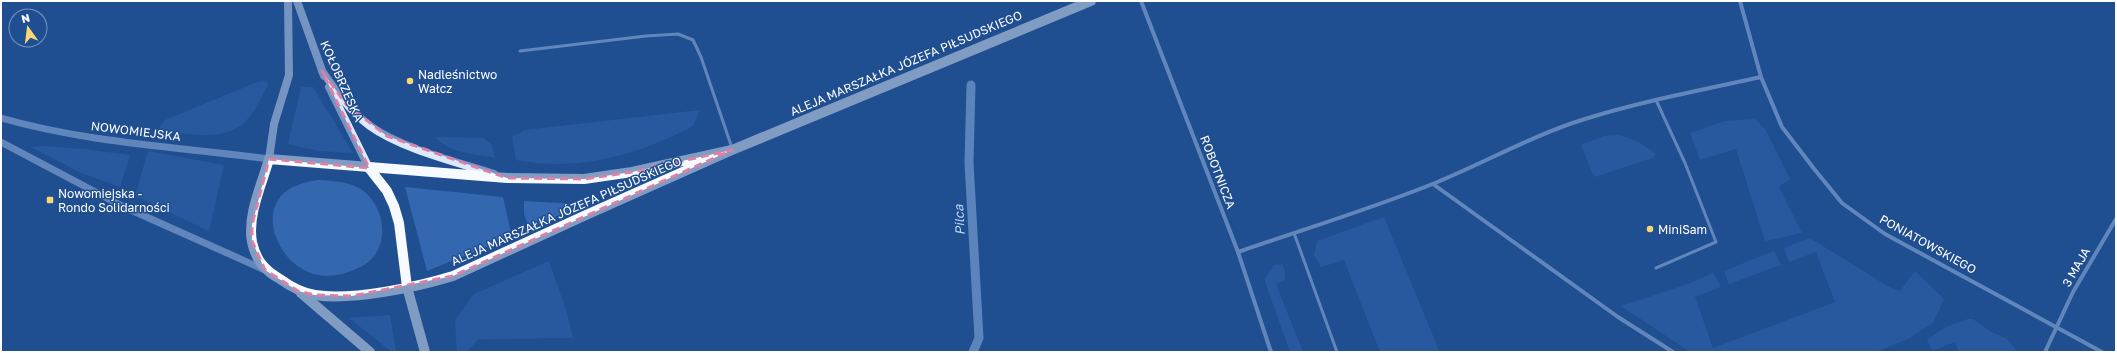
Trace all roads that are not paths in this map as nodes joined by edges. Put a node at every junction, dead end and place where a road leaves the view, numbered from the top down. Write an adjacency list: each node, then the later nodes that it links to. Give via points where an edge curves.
1 (288, 1): 13 (main road, via 289,75 274,124)
2 (298, 1): 7 (main road, KOŁOBRZESKA)
3 (1091, 1): 12 (main road, ALEJA MARSZAŁKA JÓZEFA PIŁSUDSKIEGO)
4 (1141, 1): 19 (street, ROBOTNICZA)
5 (1740, 1): 8 (street, PONIATOWSKIEGO)
6 (520, 51): 12 (lane, via 654,35 678,34 693,40 702,57)
7 (322, 71): 14 (main road, KOŁOBRZESKA); 15 (main road, via 346,104 387,136 426,152)
8 (1761, 76): 9 (street); 24 (street, PONIATOWSKIEGO, via 1782,127 1842,203 1885,234)
9 (1656, 100): 16 (street, via 1585,119 1535,136 1479,165); 20 (lane, via 1685,163 1716,242)
10 (1, 118): 13 (street, NOWOMIEJSKA, via 76,134)
11 (1, 142): 21 (street, via 122,206)
12 (732, 150): 15 (main road, ALEJA MARSZAŁKA JÓZEFA PIŁSUDSKIEGO, via 632,172 584,179); 22 (main road, ALEJA MARSZAŁKA JÓZEFA PIŁSUDSKIEGO, via 453,276)
13 (269, 159): 14 (main road, ALEJA MARSZAŁKA JÓZEFA PIŁSUDSKIEGO); 21 (main road, via 252,225 252,241)
14 (369, 168): 15 (main road, ALEJA MARSZAŁKA JÓZEFA PIŁSUDSKIEGO); 22 (main road, via 387,191 394,206 399,223)
15 (507, 178)
16 (1433, 184): 18 (street); 29 (street, via 1618,317)
17 (2116, 219): 24 (street, 3 MAJA, via 2073,292)
18 (1294, 233): 19 (street); 28 (lane)
19 (1238, 252): 27 (street, ROBOTNICZA)
20 (1656, 268)
21 (265, 270): 23 (main road)
22 (407, 287): 23 (main road, ALEJA MARSZAŁKA JÓZEFA PIŁSUDSKIEGO, via 332,297); 26 (main road)
23 (298, 291): 25 (main road)
24 (2057, 326): 30 (street, 3 MAJA); 31 (street, PONIATOWSKIEGO)
25 (370, 352)
26 (425, 352)
27 (1271, 352)
28 (1337, 352)
29 (1673, 352)
30 (2045, 352)
31 (2102, 352)

